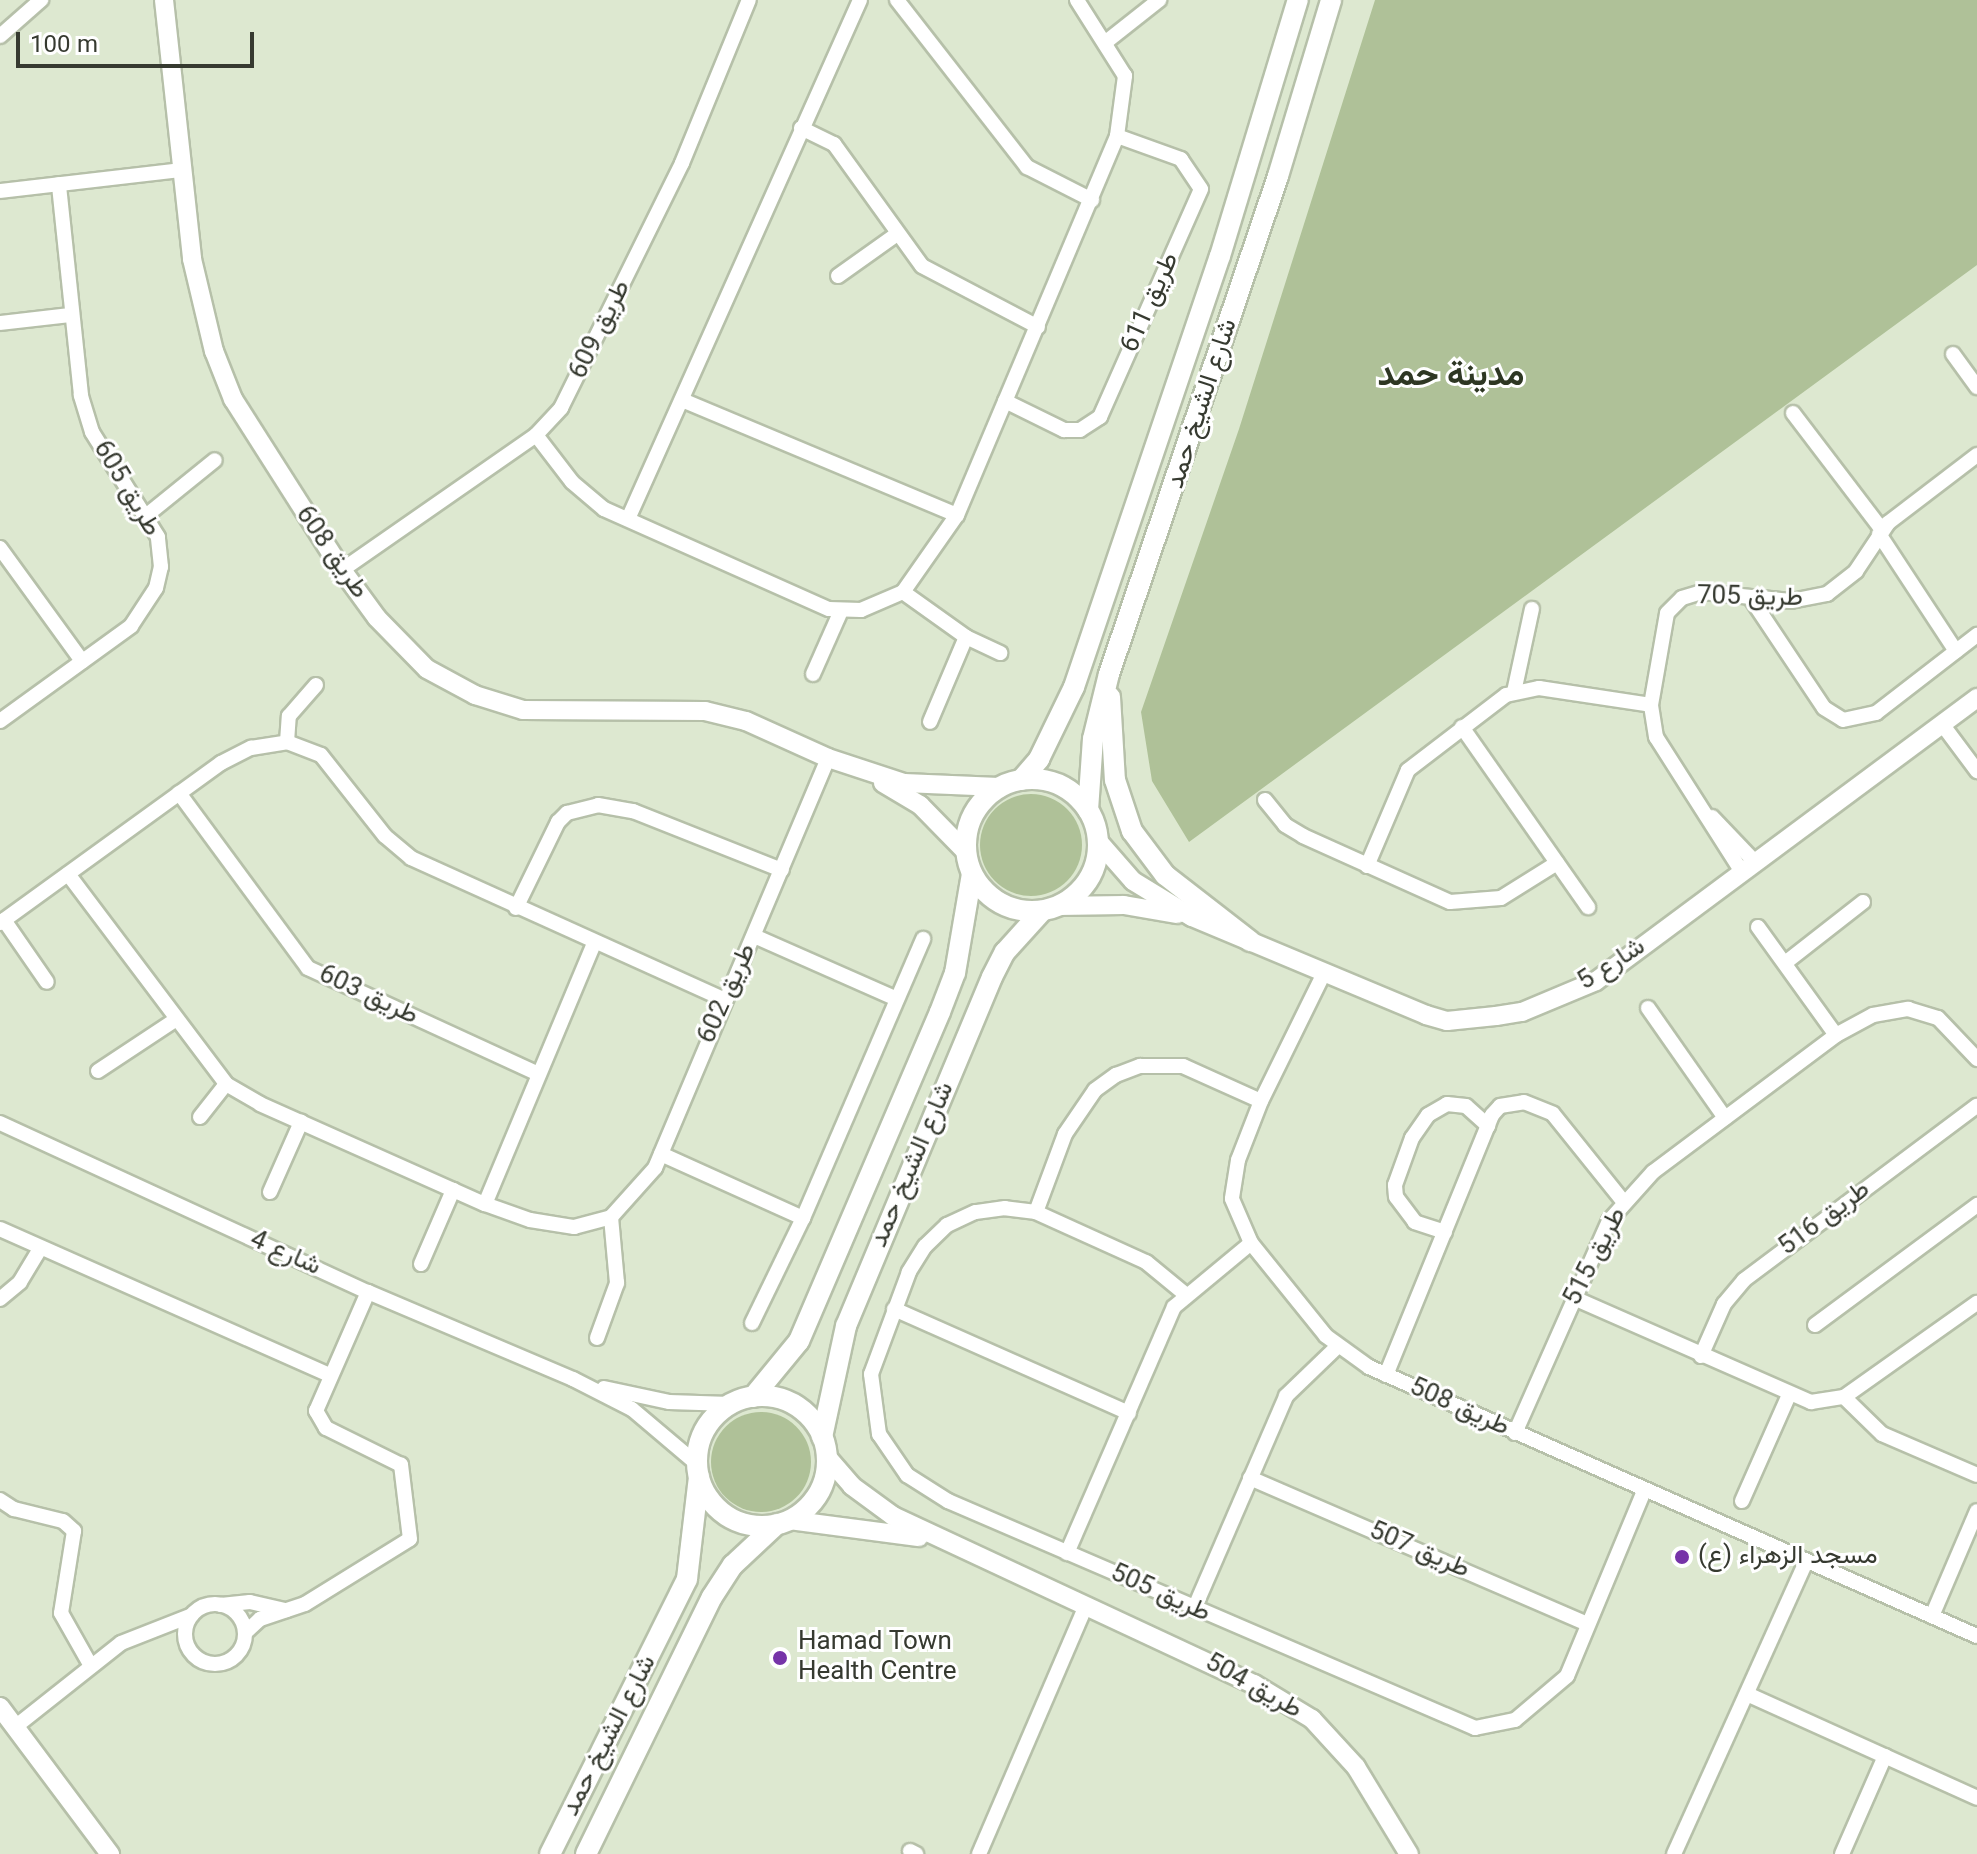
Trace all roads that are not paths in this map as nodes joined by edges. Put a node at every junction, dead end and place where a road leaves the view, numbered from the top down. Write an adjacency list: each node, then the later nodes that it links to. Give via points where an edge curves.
1 (41, 0): 10 (street)
2 (164, 0): 14 (street, طريق 608)
3 (749, 0): 28 (street, طريق 609, via 682,163 577,382)
4 (860, 0): 12 (street)
5 (897, 0): 17 (street, via 1027,167)
6 (1077, 0): 11 (street)
7 (1159, 0): 11 (street)
8 (1298, 0): 59 (main road, شارع الشيخ حمد, via 1220,256 1074,687 1057,726)
9 (1331, 0): 47 (main road, شارع الشيخ حمد, via 1259,236)
10 (0, 36)
11 (1106, 42): 13 (street, via 1125,76)
12 (801, 128): 18 (street, via 834,144); 25 (street)
13 (1117, 136): 17 (street); 26 (street, طريق 611, via 1181,159 1201,189 1100,417 1080,430 1064,430)
14 (182, 170): 15 (street); 36 (street, طريق 608, via 201,303 228,387 259,446)
15 (59, 184): 16 (street); 20 (street, طريق 605)
16 (0, 191)
17 (1092, 200): 22 (street)
18 (897, 234): 19 (street); 22 (street, via 933,274)
19 (838, 276)
20 (70, 315): 21 (street); 31 (street, طريق 605, via 92,432)
21 (0, 323)
22 (1038, 327): 26 (street)
23 (1953, 354): 24 (street)
24 (1977, 387)
25 (682, 400): 32 (street); 33 (street)
26 (1005, 401): 32 (street)
27 (1793, 413): 34 (street)
28 (536, 435): 33 (street, via 588,498); 36 (street, طريق 609)
29 (1977, 455): 34 (street, طريق 705)
30 (215, 460): 31 (street)
31 (147, 515): 45 (street, طريق 605, via 161,554 156,588 131,626)
32 (957, 515): 37 (street)
33 (628, 519): 40 (street)
34 (1881, 532): 38 (street, طريق 705, via 1856,571 1827,594 1803,601); 43 (street)
35 (0, 548): 45 (street)
36 (342, 570): 57 (street, طريق 608, via 377,618 427,669 475,695 535,711 705,711 787,736)
37 (903, 592): 40 (street, via 884,603); 42 (street)
38 (1750, 597): 43 (street, via 1824,708 1843,720 1866,719); 51 (street, طريق 705, via 1702,592 1674,605 1663,623)
39 (1532, 609): 49 (street)
40 (840, 613): 46 (street)
41 (1977, 635): 43 (street)
42 (966, 637): 44 (street); 53 (street)
43 (1956, 651)
44 (1000, 653)
45 (82, 661): 52 (street, طريق 605)
46 (813, 674)
47 (1109, 674): 63 (main road, شارع الشيخ حمد, via 1093,739); 81 (main road, via 1113,771 1132,831 1165,875)
48 (316, 685): 56 (street, via 289,716)
49 (1514, 692): 51 (street, via 1539,688); 55 (street)
50 (1977, 698): 54 (street, شارع 5)
51 (1651, 705): 68 (street, طريق 705, via 1664,753)
52 (0, 721)
53 (930, 722)
54 (1942, 724): 58 (street); 68 (street, شارع 5)
55 (1462, 727): 66 (street); 67 (street, via 1408,770)
56 (287, 742): 61 (street, via 251,748); 74 (street, via 321,755 397,849)
57 (837, 761): 60 (street, طريق 608, via 904,783); 65 (street, طريق 608, via 920,805); 69 (street, طريق 602)
58 (1977, 771)
59 (1021, 780): 60 (main road); 63 (main road, via 1059,785)
60 (999, 787): 65 (main road, via 970,819)
61 (179, 793): 70 (street); 93 (street, طريق 603, via 308,968)
62 (1265, 800): 67 (street, via 1294,831)
63 (1088, 810): 64 (main road)
64 (1098, 841): 75 (main road, via 1086,883); 76 (street, شارع 5, via 1133,881)
65 (965, 851): 71 (main road)
66 (1557, 863): 67 (street, via 1511,894 1480,901 1439,899); 73 (street)
67 (1367, 866)
68 (1749, 868): 84 (street, شارع 5, via 1596,981 1522,1012 1447,1021)
69 (782, 870): 74 (street, via 633,811 598,805 567,813 558,822); 79 (street, طريق 602)
70 (68, 874): 77 (street); 89 (street)
71 (972, 874): 75 (main road, via 996,901 1018,910); 131 (main road, شارع الشيخ حمد, via 955,973 940,1012 799,1341)
72 (1863, 902): 83 (street)
73 (1588, 907)
74 (516, 908): 82 (street)
75 (1050, 908): 76 (street, شارع 5, via 1124,905); 136 (main road, شارع الشيخ حمد, via 1012,943 992,977 852,1311)
76 (1192, 917): 81 (street, شارع 5)
77 (2, 921): 85 (street)
78 (1758, 927): 83 (street)
79 (754, 936): 86 (street, طريق 602); 87 (street)
80 (923, 939): 87 (street)
81 (1250, 941): 84 (street, شارع 5)
82 (594, 943): 86 (street); 93 (street)
83 (1785, 963): 90 (street)
84 (1324, 973): 95 (street, طريق 508)
85 (47, 982)
86 (724, 999): 102 (street, طريق 602)
87 (897, 999): 110 (street)
88 (1648, 1008): 98 (street)
89 (175, 1020): 92 (street); 94 (street)
90 (1836, 1035): 91 (street, طريق 515, via 1873,1015 1908,1009 1951,1027); 98 (street, طريق 515)
91 (1977, 1059)
92 (98, 1071)
93 (538, 1074): 106 (street)
94 (226, 1084): 97 (street); 99 (street)
95 (1261, 1101): 108 (street, via 1183,1066 1140,1066 1116,1075 1095,1090 1065,1134); 113 (street, طريق 508, via 1232,1179 1238,1218)
96 (1977, 1106): 126 (street, طريق 516, via 1744,1280 1724,1304)
97 (200, 1117)
98 (1725, 1118): 105 (street, طريق 515)
99 (301, 1122): 103 (street); 104 (street)
100 (0, 1124): 116 (street, شارع 4)
101 (1488, 1126): 105 (street, via 1507,1102 1544,1108 1561,1121); 112 (street); 112 (street, via 1466,1106 1447,1104 1433,1110 1412,1138 1395,1185 1396,1197 1415,1222)
102 (661, 1154): 109 (street, طريق 602, via 635,1195); 110 (street)
103 (453, 1190): 106 (street); 115 (street)
104 (270, 1192)
105 (1623, 1201): 118 (street, طريق 515)
106 (485, 1204): 109 (street, via 551,1225 574,1227)
107 (1977, 1205): 123 (street)
108 (1036, 1212): 117 (street, طريق 505, via 1146,1262); 121 (street, طريق 505, via 975,1212 947,1225 925,1246)
109 (611, 1217): 124 (street, via 617,1283)
110 (803, 1218): 122 (street)
111 (0, 1229): 114 (street)
112 (1445, 1232): 128 (street)
113 (1251, 1243): 117 (street); 125 (street, طريق 508)
114 (39, 1250): 119 (street, via 20,1282); 127 (street)
115 (421, 1264)
116 (368, 1292): 127 (street); 129 (street, شارع 4)
117 (1185, 1294): 134 (street, via 1166,1320)
118 (1574, 1298): 126 (street); 135 (street, طريق 515)
119 (0, 1299)
120 (1977, 1303): 132 (street)
121 (894, 1309): 134 (street); 146 (street, طريق 505, via 875,1354 870,1394 891,1456 926,1490)
122 (752, 1323)
123 (1815, 1325)
124 (597, 1338)
125 (1337, 1347): 128 (street, طريق 508); 139 (street, via 1286,1396)
126 (1701, 1356): 130 (street)
127 (329, 1375): 151 (street, via 316,1404 317,1418 332,1432 401,1465 411,1535 395,1551)
128 (1386, 1375): 135 (street, طريق 508)
129 (573, 1379): 133 (street, شارع 4, via 647,1399); 137 (street, شارع 4, via 632,1409)
130 (1789, 1395): 132 (street, via 1811,1402); 142 (street)
131 (753, 1397): 133 (main road); 136 (main road, via 790,1403 810,1418)
132 (1844, 1397): 138 (street, via 1882,1434)
133 (730, 1404): 137 (main road, via 705,1429)
134 (1129, 1413): 146 (street)
135 (1515, 1433): 140 (street, طريق 508)
136 (825, 1447): 144 (main road, via 816,1498); 145 (street, طريق 504, via 874,1504)
137 (698, 1471): 144 (main road, via 710,1500 728,1517 751,1525); 166 (main road, شارع الشيخ حمد, via 687,1579)
138 (1977, 1475)
139 (1250, 1478): 150 (street); 154 (street, طريق 507)
140 (1644, 1491): 147 (street, طريق 508); 154 (street, طريق 505)
141 (0, 1500): 159 (street, via 72,1527 75,1541 61,1613)
142 (1742, 1501)
143 (1977, 1511): 153 (street)
144 (783, 1522): 145 (street, طريق 504, via 854,1525); 167 (main road, شارع الشيخ حمد, via 733,1565 712,1597)
145 (946, 1542): 149 (street, طريق 504)
146 (1067, 1553): 150 (street, طريق 505)
147 (1806, 1561): 153 (street, طريق 508); 160 (street)
148 (221, 1605): 151 (street, via 250,1602); 152 (street, via 208,1605); 156 (street, via 235,1612)
149 (1086, 1606): 168 (street); 169 (street, طريق 504, via 1254,1684 1312,1719 1356,1767)
150 (1194, 1609): 154 (street, طريق 505, via 1475,1728 1515,1720 1554,1692 1576,1659)
151 (290, 1612): 156 (street, via 260,1619)
152 (192, 1615): 155 (street); 158 (street)
153 (1932, 1616): 157 (street, طريق 508)
154 (1588, 1624)
155 (156, 1629): 158 (street); 159 (street, via 128,1638)
156 (245, 1633): 158 (street, via 240,1650 223,1663 202,1660)
157 (1977, 1636)
158 (186, 1642)
159 (91, 1666): 162 (street)
160 (1747, 1694): 163 (street); 170 (street)
161 (0, 1707): 162 (street)
162 (15, 1727): 165 (street)
163 (1885, 1756): 164 (street); 171 (street)
164 (1977, 1798)
165 (110, 1854)
166 (550, 1854)
167 (586, 1854)
168 (979, 1854)
169 (1409, 1854)
170 (1674, 1854)
171 (1842, 1854)

